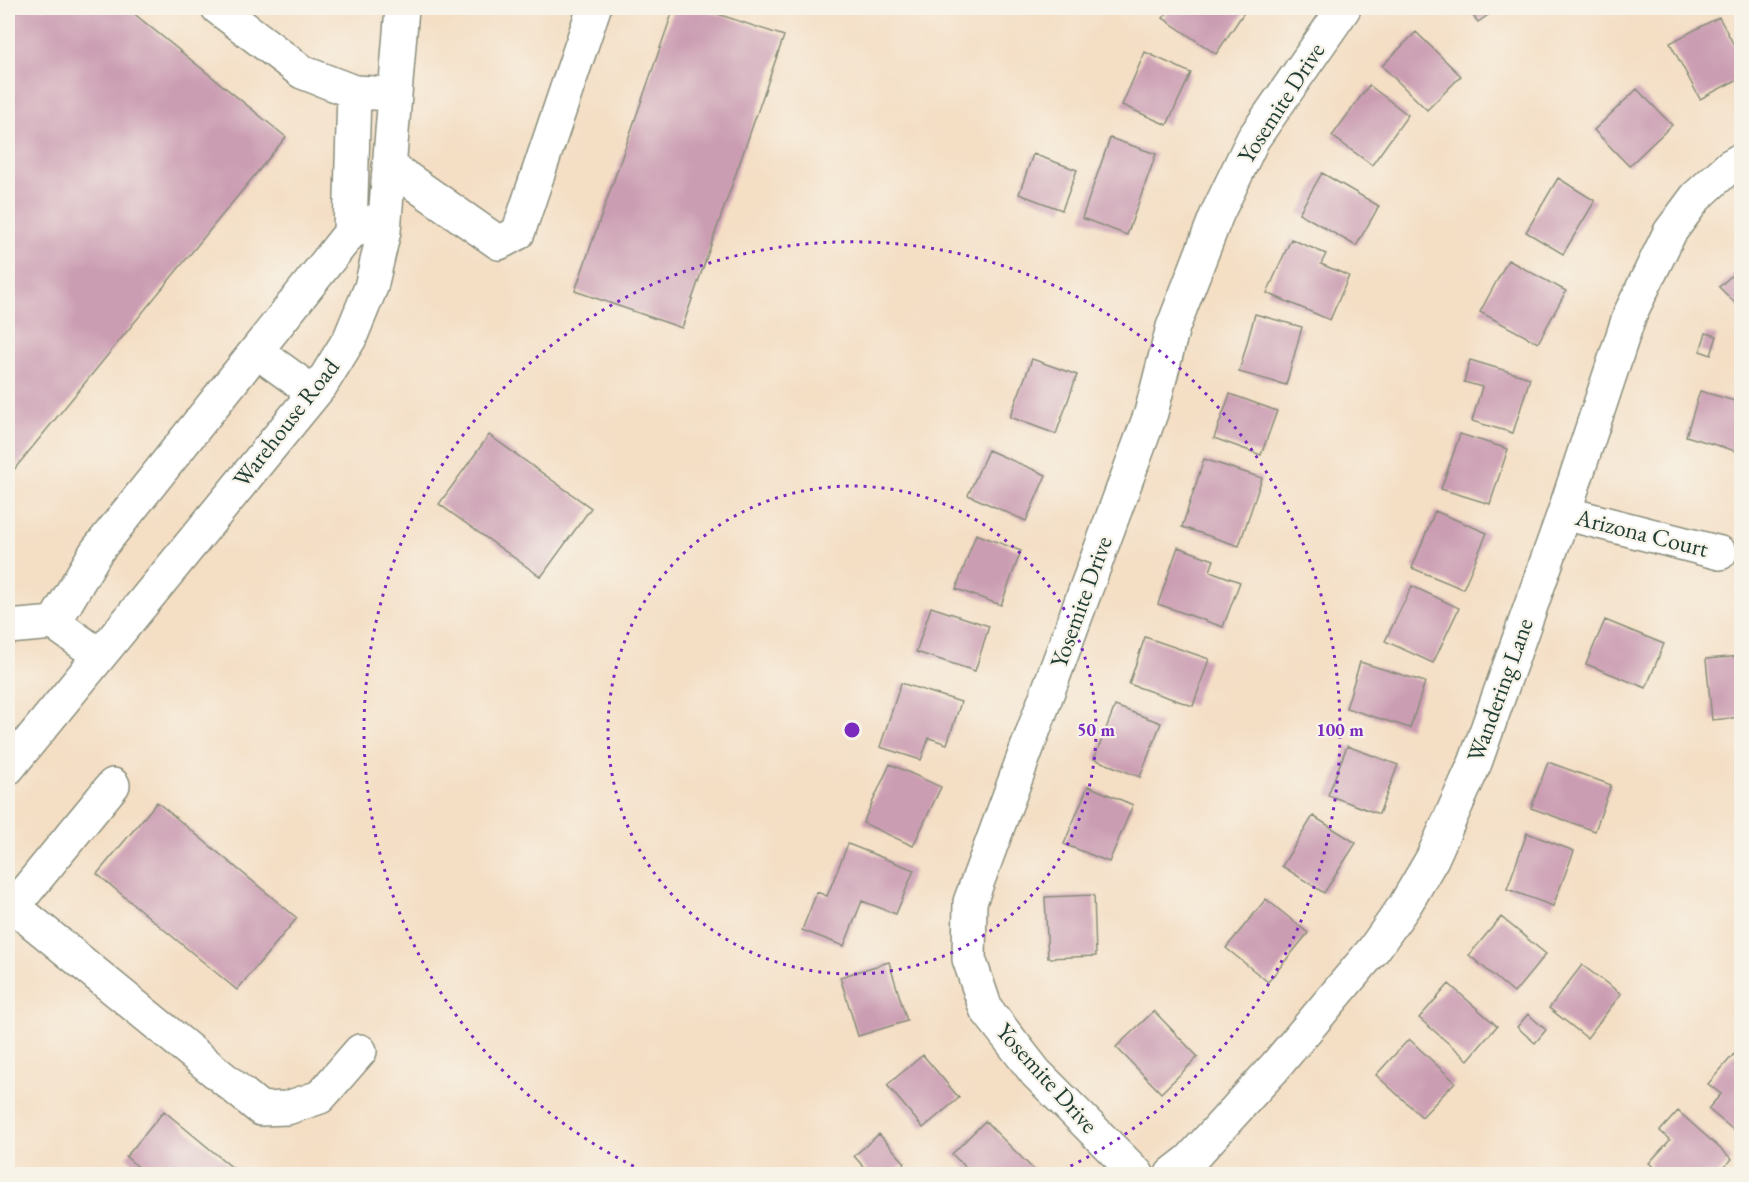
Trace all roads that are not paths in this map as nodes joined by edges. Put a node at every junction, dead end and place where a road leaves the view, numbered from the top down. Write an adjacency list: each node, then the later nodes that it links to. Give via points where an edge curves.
1 (218, 8): 5 (street, via 302,72)
2 (402, 8): 6 (street, Warehouse Road)
3 (594, 8): 8 (street, via 518,233 499,243)
4 (1344, 8): 22 (street, Yosemite Drive, via 1253,139 1217,214 1173,327 1151,413 970,902 969,958 986,1009 1036,1073)
5 (354, 92): 6 (street); 10 (street)
6 (395, 94): 8 (street, Warehouse Road)
7 (1742, 159): 13 (street, Wandering Lane, via 1696,197 1670,232 1630,314)
8 (389, 166): 9 (street, Warehouse Road)
9 (386, 216): 10 (street); 12 (street, Warehouse Road, via 371,287 350,338)
10 (350, 233): 11 (street)
11 (256, 351): 12 (street); 15 (street, via 96,552)
12 (314, 393): 17 (street, Warehouse Road)
13 (1564, 513): 14 (street, Arizona Court); 23 (street, Wandering Lane, via 1474,763 1432,859 1406,905 1274,1068 1190,1160)
14 (1720, 553)
15 (54, 623): 16 (street); 17 (street)
16 (8, 627)
17 (99, 655): 18 (street, Warehouse Road)
18 (8, 768)
19 (113, 785): 20 (street)
20 (10, 905): 21 (street, via 261,1109 287,1108 320,1097)
21 (360, 1052)
22 (1137, 1174)
23 (1172, 1174)

